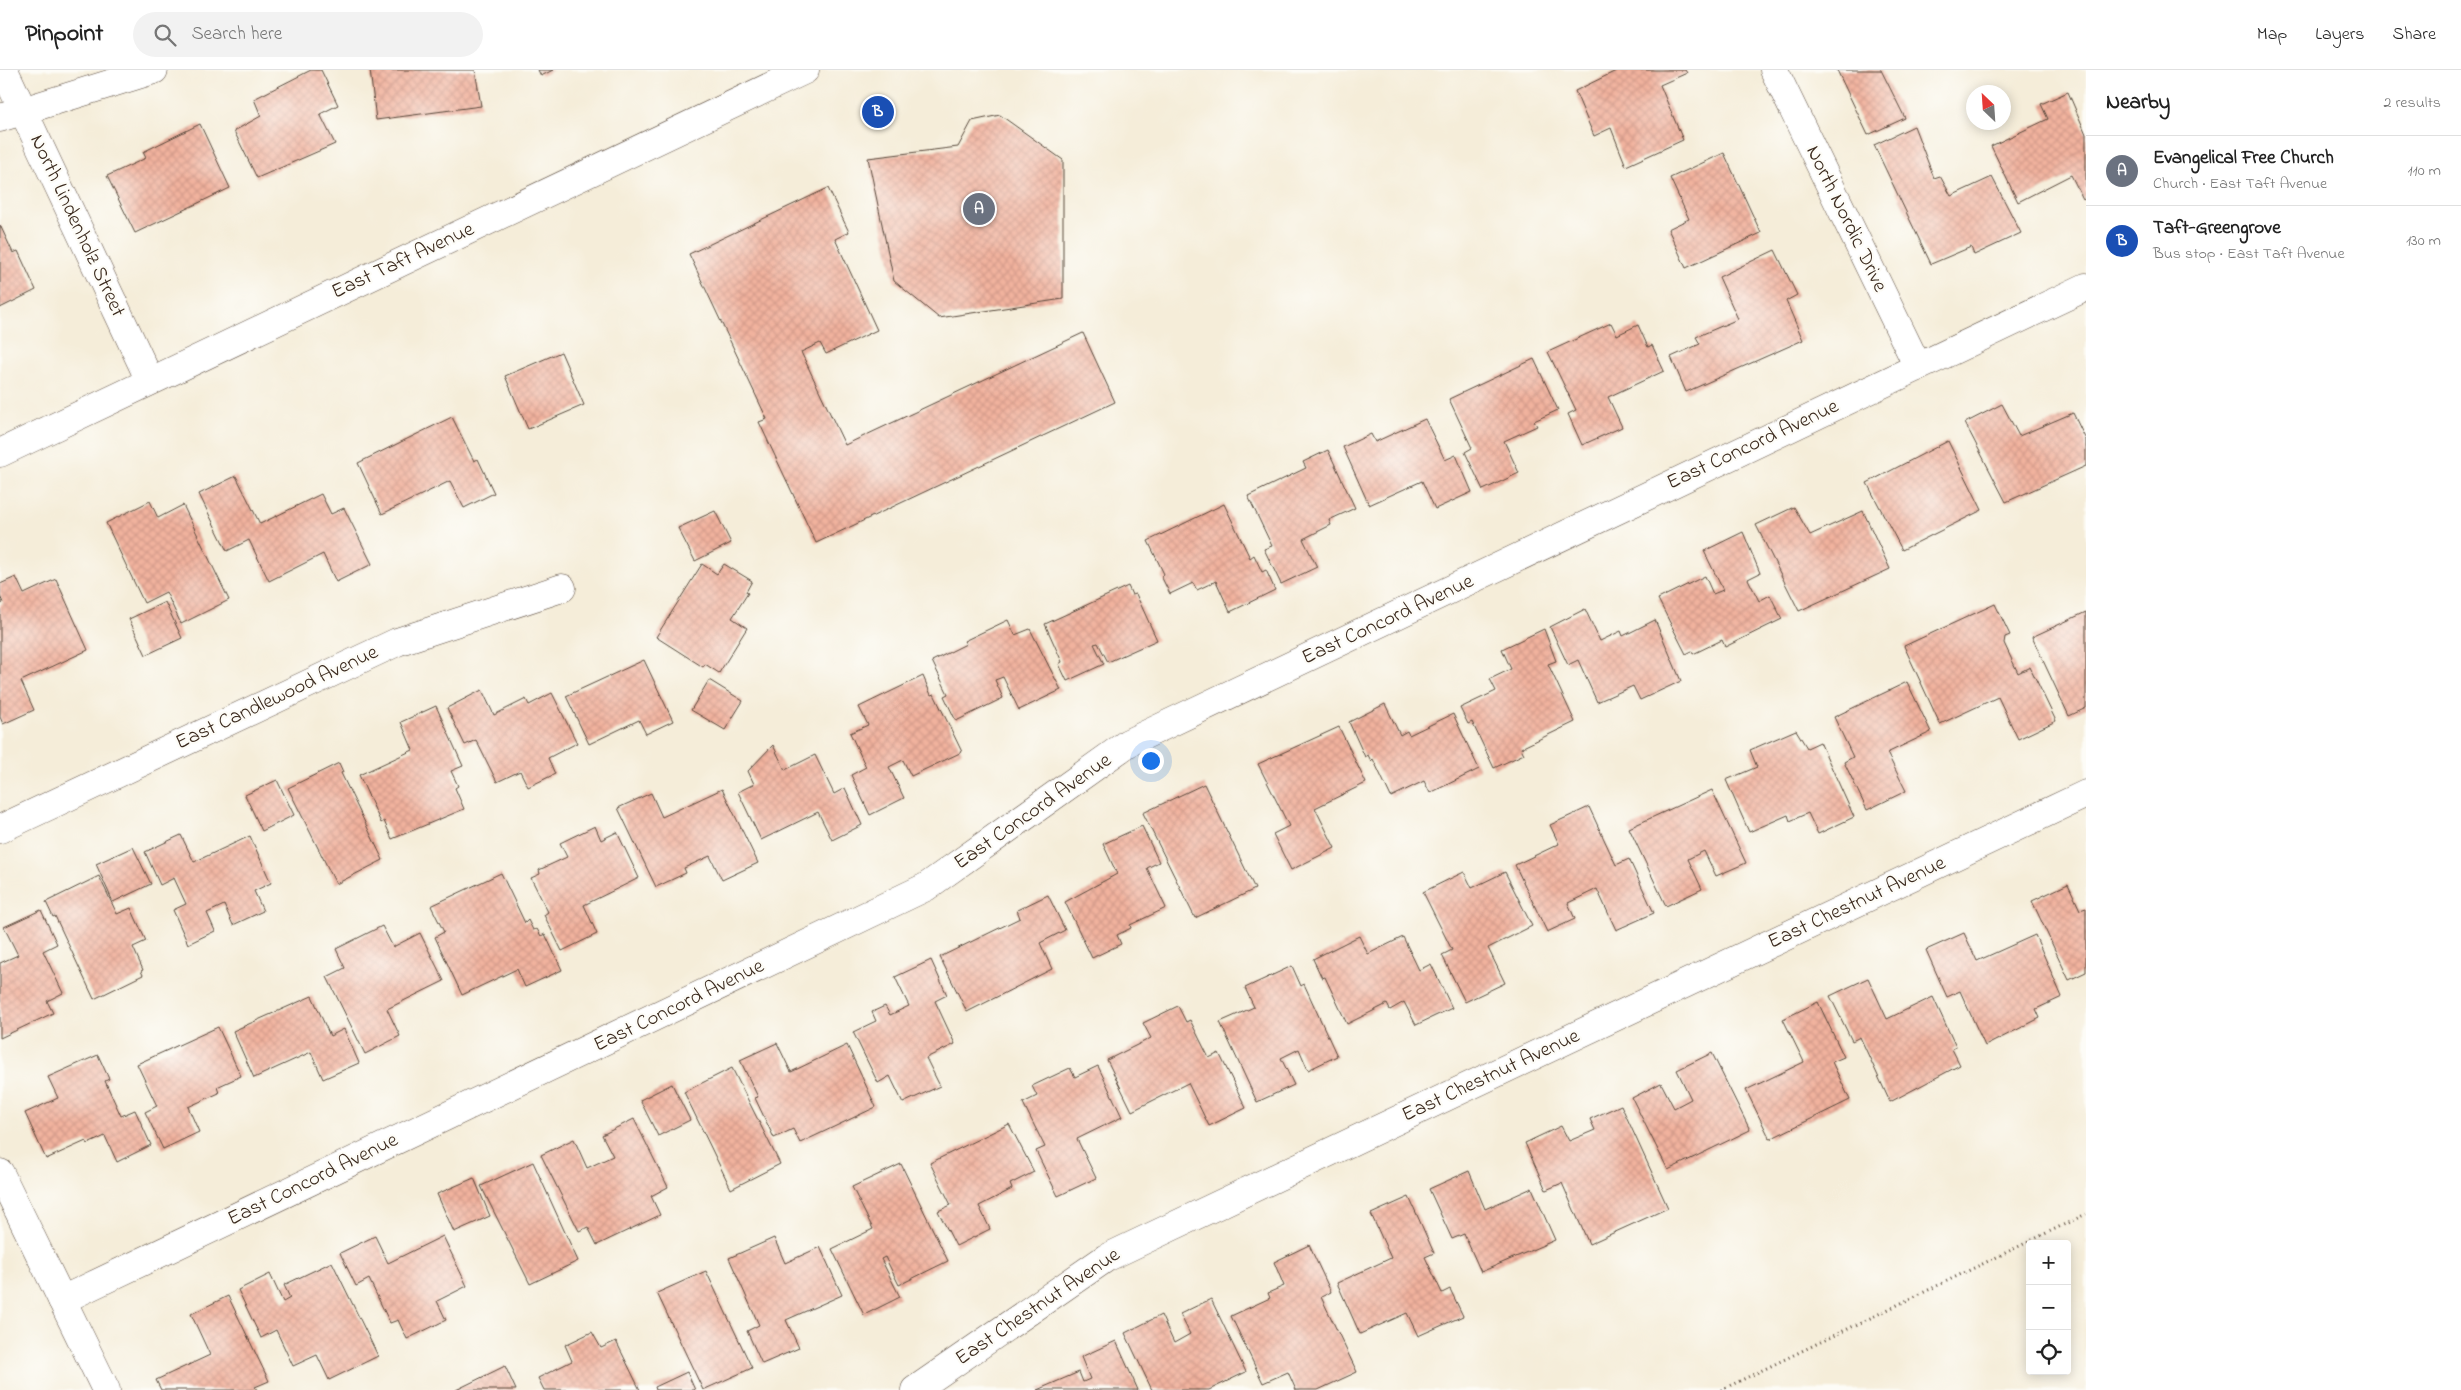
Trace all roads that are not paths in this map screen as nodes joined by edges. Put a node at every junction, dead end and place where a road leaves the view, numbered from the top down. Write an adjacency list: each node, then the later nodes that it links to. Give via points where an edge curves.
1 (4, 70): 5 (street, North Lindenholz Street)
2 (154, 70): 5 (street)
3 (806, 70): 8 (street, East Taft Avenue)
4 (1774, 70): 7 (street, North Nordic Drive)
5 (11, 114): 8 (street, North Lindenholz Street)
6 (2086, 287): 7 (street, East Concord Avenue)
7 (1918, 367): 14 (street, East Concord Avenue, via 1128,743 926,887)
8 (150, 381): 9 (street, East Taft Avenue)
9 (0, 453)
10 (562, 588): 12 (street, East Candlewood Avenue, via 397,642)
11 (2086, 794): 16 (street, East Chestnut Avenue, via 1106,1258)
12 (0, 830)
13 (0, 1173): 14 (street)
14 (62, 1300): 15 (street)
15 (106, 1390)
16 (915, 1390)

